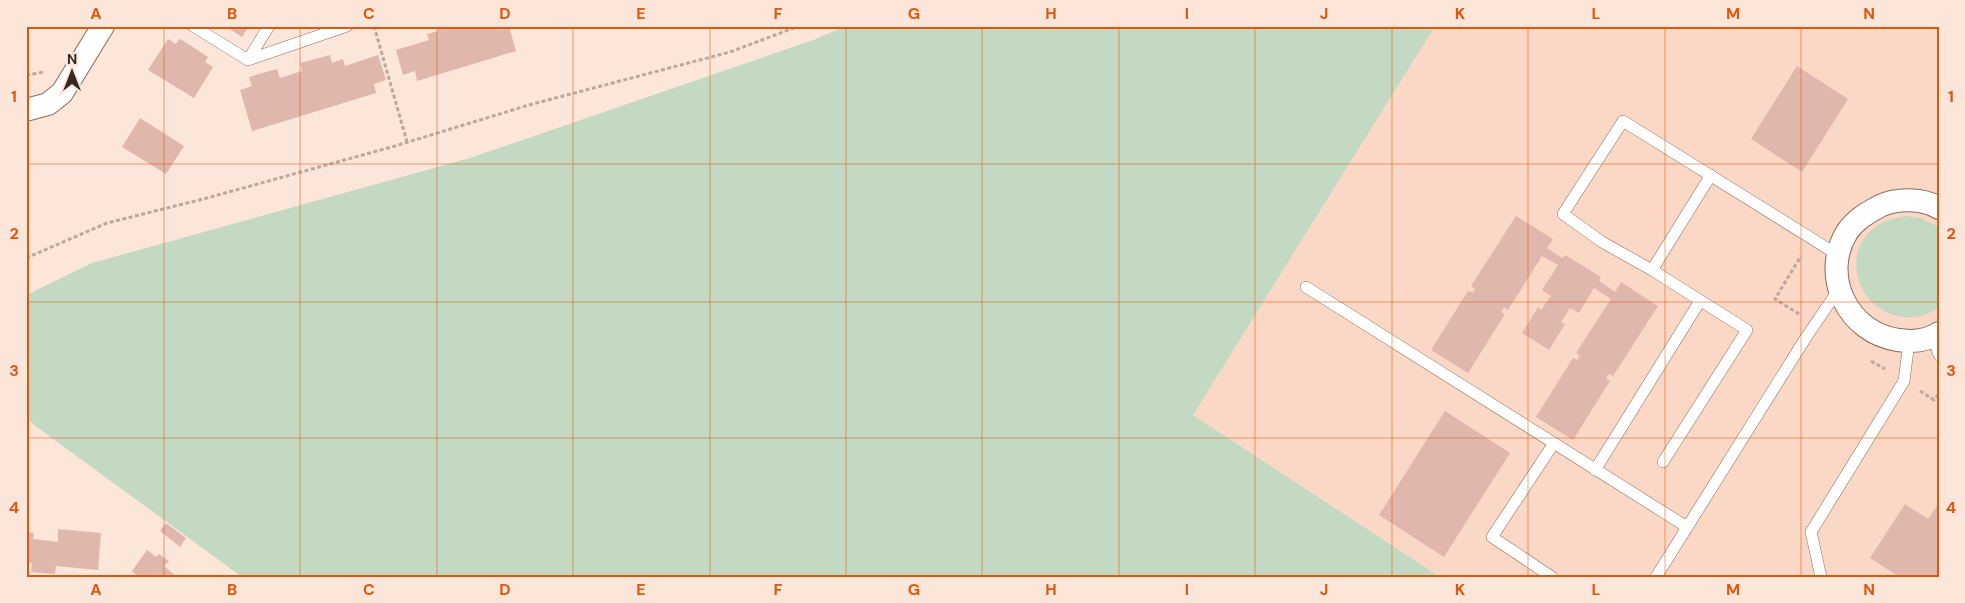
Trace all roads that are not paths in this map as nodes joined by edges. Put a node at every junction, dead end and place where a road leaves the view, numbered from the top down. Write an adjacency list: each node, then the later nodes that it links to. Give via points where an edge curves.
1 (103, 26): 6 (street, via 62,93 48,104)
2 (193, 26): 5 (lane)
3 (269, 26): 5 (lane)
4 (347, 26): 5 (lane)
5 (248, 60)
6 (28, 110)
7 (1712, 175): 9 (lane); 10 (lane); 10 (lane, via 1623,120 1563,214 1602,242)
8 (1939, 208): 9 (street, via 1910,200 1886,203 1864,214 1848,232)
9 (1838, 254): 12 (street, via 1836,272)
10 (1652, 270): 13 (lane)
11 (1306, 287): 16 (lane)
12 (1839, 289): 14 (street, via 1848,310 1865,328 1886,338); 19 (lane)
13 (1700, 301): 17 (lane, via 1747,330); 18 (lane)
14 (1909, 342): 15 (street); 22 (lane, via 1904,382 1811,532)
15 (1937, 342)
16 (1554, 443): 18 (lane); 20 (lane, via 1492,537)
17 (1663, 462)
18 (1595, 470): 19 (lane)
19 (1687, 527): 21 (lane)
20 (1552, 577)
21 (1656, 577)
22 (1821, 577)

